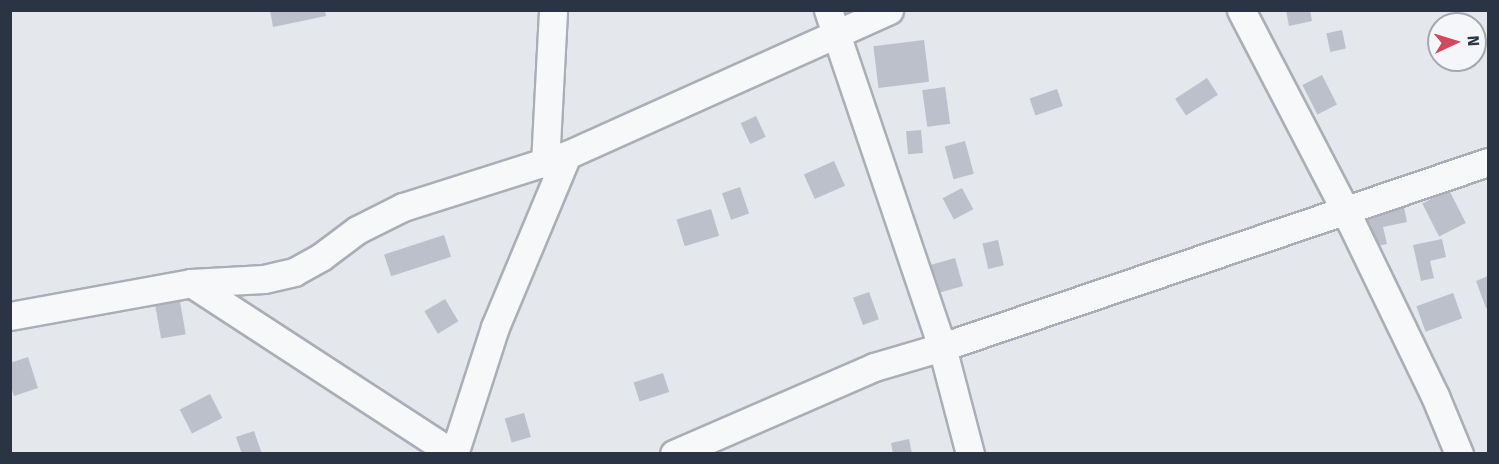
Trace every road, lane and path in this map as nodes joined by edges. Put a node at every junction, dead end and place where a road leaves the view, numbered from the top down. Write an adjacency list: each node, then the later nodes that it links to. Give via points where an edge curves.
1 (553, 10): 5 (street)
2 (889, 10): 4 (street)
3 (1241, 10): 7 (street)
4 (832, 23): 5 (street); 10 (street)
5 (556, 160): 8 (street, via 403,207 357,230 294,272 264,279); 11 (street)
6 (1488, 162): 7 (street)
7 (1346, 212): 10 (street); 14 (street)
8 (190, 283): 9 (street); 11 (street)
9 (10, 316)
10 (942, 347): 12 (street, via 874,367); 13 (street)
11 (453, 453)
12 (674, 453)
13 (970, 453)
14 (1459, 453)

